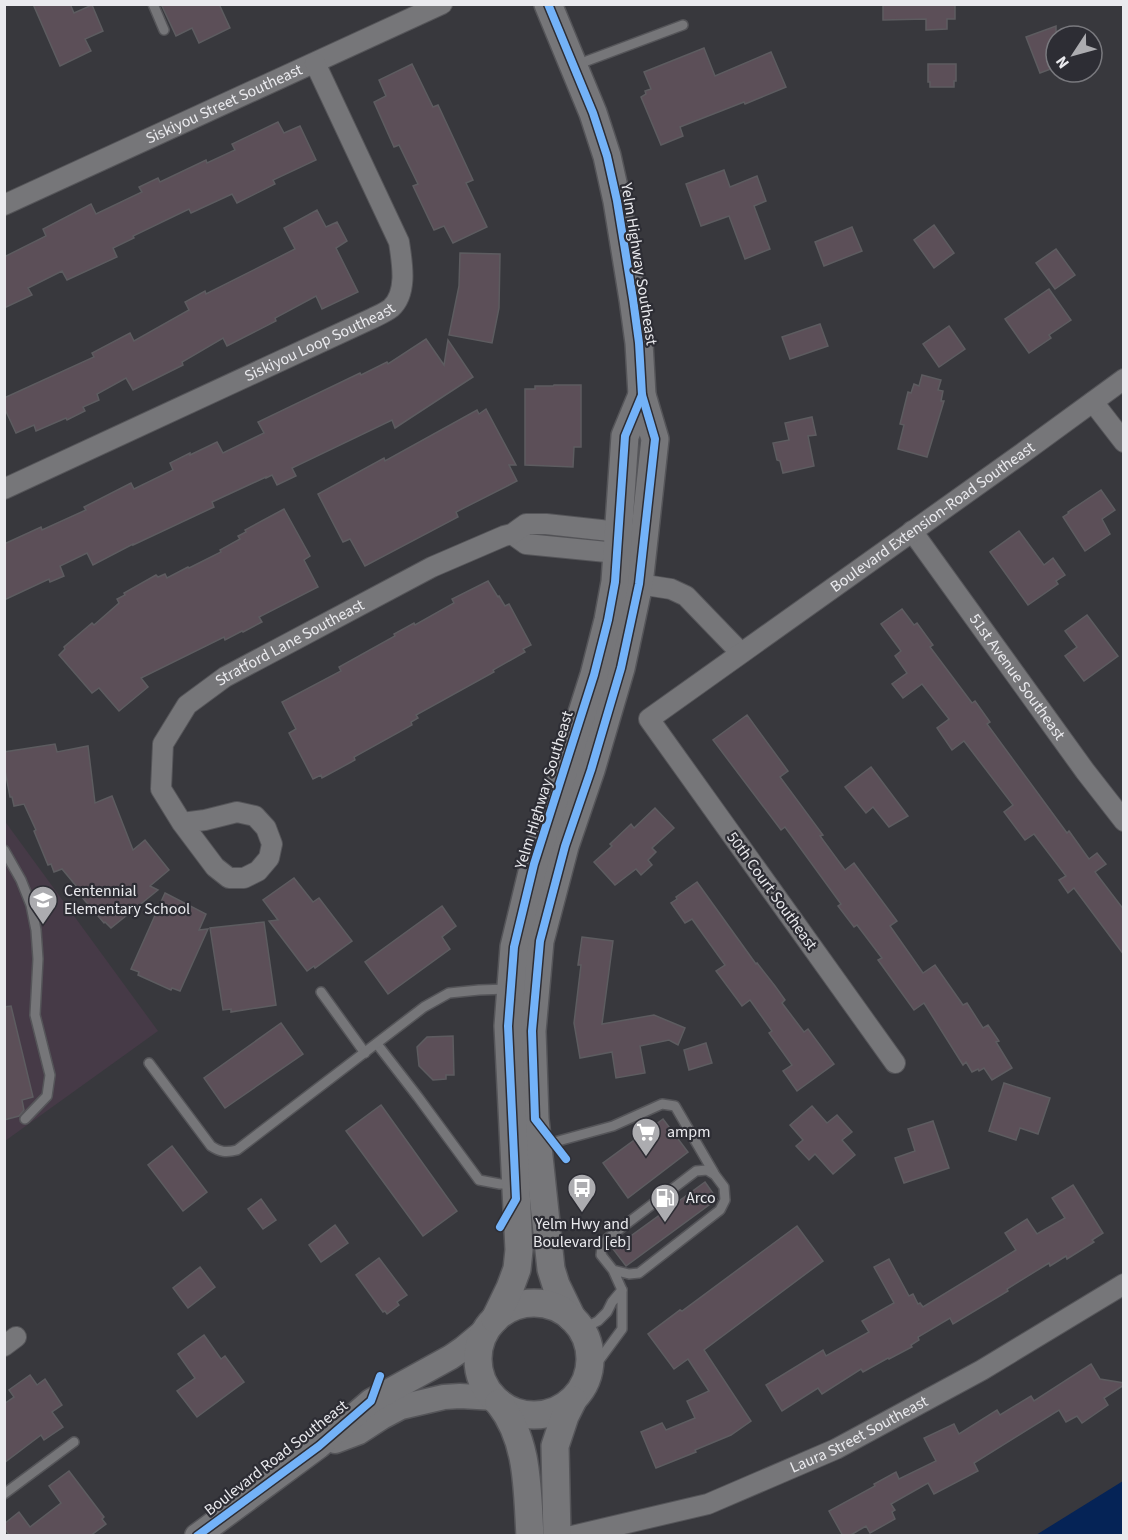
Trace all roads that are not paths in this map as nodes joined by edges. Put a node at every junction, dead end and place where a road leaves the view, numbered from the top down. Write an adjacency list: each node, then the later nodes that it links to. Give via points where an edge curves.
1 (153, 4): 5 (lane)
2 (442, 4): 6 (street, Siskiyou Street Southeast)
3 (548, 4): 7 (main road, Yelm Highway Southeast)
4 (683, 25): 7 (lane)
5 (164, 30)
6 (315, 63): 8 (street, Siskiyou Street Southeast); 13 (street, Siskiyou Loop Southeast, via 399,242 402,290 392,307)
7 (574, 66): 10 (main road, Yelm Highway Southeast, via 607,156 617,201 639,343)
8 (4, 205)
9 (1124, 379): 11 (street, Boulevard Extension-Road Southeast)
10 (642, 395): 15 (main road, Yelm Highway Southeast, via 625,436); 16 (main road, Yelm Highway Southeast, via 655,439)
11 (1093, 402): 12 (street); 14 (street, Boulevard Extension-Road Southeast)
12 (1124, 442)
13 (4, 489)
14 (912, 531): 17 (street, Boulevard Extension-Road Southeast); 19 (street, 51st Avenue Southeast)
15 (618, 542): 20 (street, Stratford Lane Southeast, via 546,524 526,524 512,534 432,567 225,677 187,705 163,744 161,789); 22 (main road, Yelm Highway Southeast, via 608,620 523,904)
16 (639, 584): 17 (street, via 671,589 686,596); 29 (main road, Yelm Highway Southeast, via 621,668 565,846 540,941 532,1031)
17 (741, 653): 18 (street, Boulevard Extension-Road Southeast)
18 (649, 719): 27 (street, 50th Court Southeast)
19 (1124, 822)
20 (182, 823)
21 (4, 850): 28 (lane, via 31,905 38,959 34,1015 50,1075 47,1096)
22 (510, 989): 24 (lane, via 449,993 424,1007); 31 (main road, Yelm Highway Southeast, via 508,1026)
23 (321, 992): 25 (lane)
24 (377, 1044): 25 (lane); 31 (lane, via 478,1180)
25 (365, 1053): 26 (lane, via 237,1150 229,1152 211,1146)
26 (149, 1063)
27 (895, 1063)
28 (24, 1119)
29 (538, 1146): 30 (lane, via 613,1126 662,1104 675,1106); 36 (main road, Yelm Highway Southeast, via 551,1269)
30 (715, 1175): 32 (lane, via 724,1187 725,1200 720,1209 639,1273 629,1275); 32 (lane, via 707,1170 696,1171 608,1238 601,1255)
31 (516, 1184): 35 (main road, Yelm Highway Southeast, via 517,1269)
32 (613, 1270): 34 (lane)
33 (1124, 1284): 46 (street, Laura Street Southeast, via 982,1370 836,1449 708,1504)
34 (622, 1290): 36 (lane, via 598,1321); 37 (lane, via 622,1329)
35 (491, 1324): 36 (main road, via 512,1308 527,1303 559,1308); 38 (main road, via 478,1360 488,1391); 41 (street, Boulevard Road Southeast, via 465,1348 371,1401)
36 (577, 1324): 37 (main road, via 590,1351)
37 (589, 1374): 39 (main road)
38 (497, 1400): 39 (main road, via 513,1411 529,1415 560,1409); 41 (street, Boulevard Road Southeast, via 444,1397 401,1407 359,1432); 44 (main road, via 509,1415 526,1466)
39 (573, 1400): 45 (main road, via 555,1446)
40 (74, 1442): 42 (lane)
41 (319, 1446): 43 (street, Boulevard Road Southeast)
42 (4, 1494)
43 (197, 1536)
44 (530, 1536)
45 (557, 1536)
46 (572, 1536)

